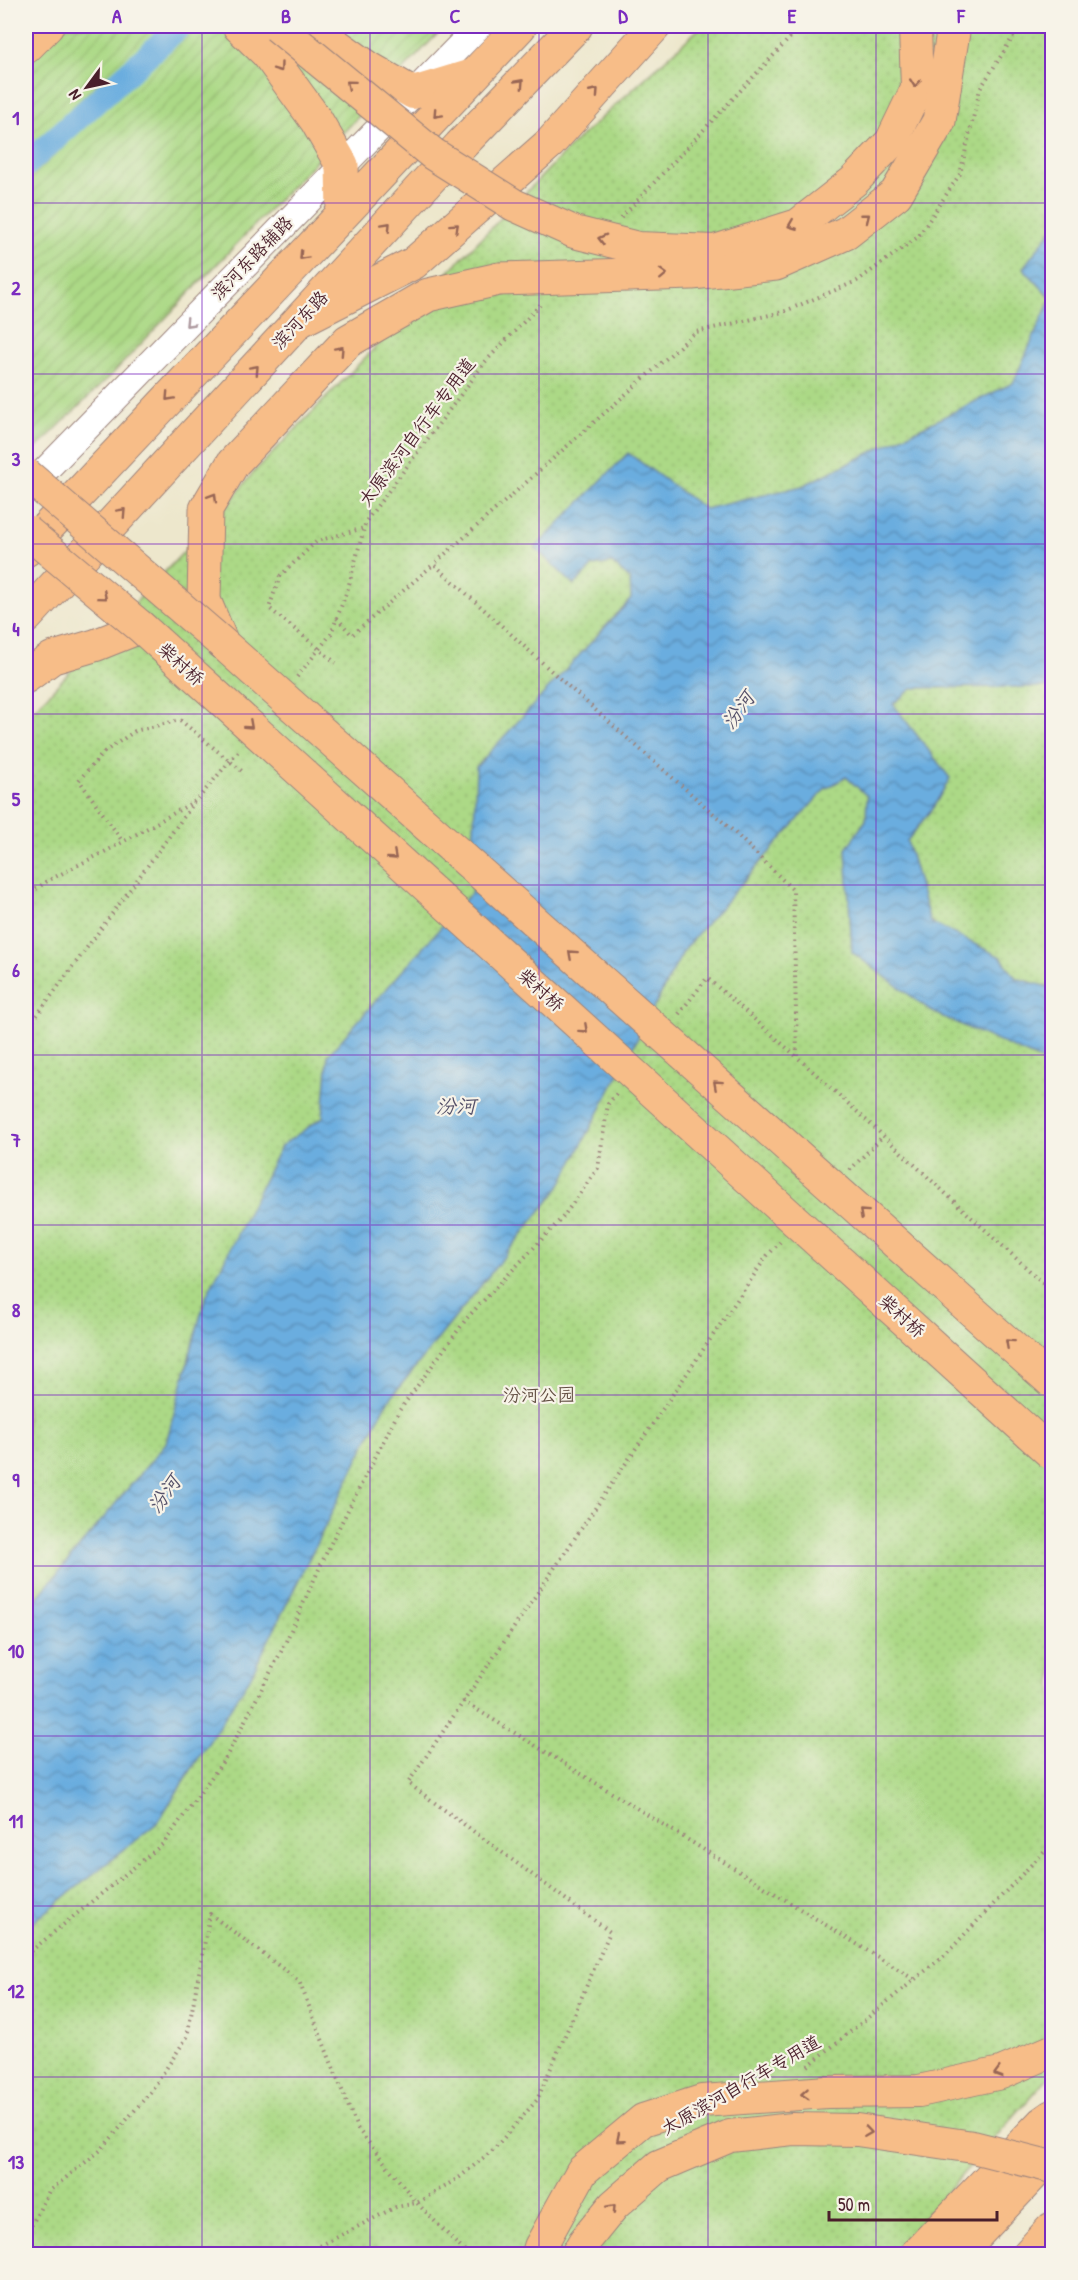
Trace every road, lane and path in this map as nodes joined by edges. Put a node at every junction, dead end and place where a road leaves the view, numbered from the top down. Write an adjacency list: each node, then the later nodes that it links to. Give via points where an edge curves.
1 (47, 26): 13 (highway)
2 (239, 26): 16 (highway, one-way to 16, via 268,54 316,120)
3 (277, 26): 10 (main road, one-way to 3, bridge, via 917,88 891,142 854,181 798,225 715,251 638,248 574,232 514,205 433,154)
4 (310, 26): 15 (main road)
5 (479, 26): 15 (street, 滨河东路辅路)
6 (520, 26): 14 (highway)
7 (576, 26): 20 (highway, 滨河东路, one-way to 7)
8 (655, 26): 20 (main road, one-way to 8, via 414,264 550,142)
9 (801, 26): 18 (path)
10 (913, 26)
11 (954, 26): 30 (highway, one-way to 11, bridge, via 204,600 206,509 233,463 348,341 428,296 499,279 692,273 776,264 846,233 896,194 939,122)
12 (1020, 26): 26 (path, via 980,89 960,174 918,237 858,281 783,312 696,332)
13 (26, 47)
14 (475, 74): 15 (main road); 17 (highway, one-way to 17)
15 (413, 93): 16 (street, 滨河东路辅路)
16 (342, 165): 17 (highway); 22 (street, 滨河东路辅路, one-way to 22)
17 (343, 213): 25 (highway, one-way to 25)
18 (615, 224)
19 (543, 301): 23 (path, 太原滨河自行车专用道, via 486,361)
20 (298, 322): 27 (highway, 滨河东路, one-way to 20)
21 (26, 474): 30 (main road, bridge)
22 (26, 490)
23 (365, 527): 28 (path, 太原滨河自行车专用道); 31 (path, bridge, via 317,541 280,576 269,608)
24 (26, 531): 29 (main road, 柴村桥, one-way to 29, bridge)
25 (26, 550)
26 (434, 564): 28 (path, via 352,635); 41 (path, via 793,890)
27 (26, 617)
28 (337, 618): 33 (path, 太原滨河自行车专用道, via 331,634)
29 (141, 627): 32 (main road, via 52,658); 48 (main road, 柴村桥, one-way to 48, bridge)
30 (222, 643): 47 (main road, one-way to 30, bridge)
31 (336, 663)
32 (26, 677)
33 (296, 679)
34 (246, 741): 36 (path)
35 (243, 772): 37 (path, bridge, via 180,720 135,731 104,752 79,780)
36 (196, 800): 37 (path); 40 (path)
37 (123, 842): 38 (path)
38 (26, 896)
39 (672, 1023): 41 (path, via 707,978)
40 (26, 1030)
41 (798, 1056): 43 (path)
42 (622, 1086): 51 (path, via 609,1104 597,1168 563,1217 466,1317 399,1410 225,1757 164,1844)
43 (882, 1137): 44 (path); 46 (path)
44 (849, 1171)
45 (783, 1239): 49 (path, via 767,1256)
46 (1053, 1291)
47 (1053, 1382)
48 (1053, 1454)
49 (463, 1701): 52 (path); 58 (path, via 408,1783 610,1932 537,2100 484,2157)
50 (1053, 1844): 52 (path, 太原滨河自行车专用道, via 945,1955)
51 (26, 1955)
52 (915, 1980): 54 (path, 太原滨河自行车专用道)
53 (1053, 2051): 63 (main road, one-way to 63, bridge, via 1001,2073 919,2091 827,2092 702,2101 643,2120 582,2171)
54 (802, 2069)
55 (1053, 2116): 65 (main road)
56 (1053, 2154): 66 (highway)
57 (1053, 2167): 64 (main road, one-way to 57, bridge, via 614,2205 659,2166 730,2136 793,2129 857,2130 973,2146)
58 (417, 2204): 60 (path, via 357,2128 299,1981 210,1914 187,2037 152,2090 101,2150 49,2191); 61 (path, via 396,2207); 62 (path)
59 (1053, 2229): 67 (highway)
60 (26, 2236)
61 (303, 2254)
62 (467, 2254)
63 (538, 2254)
64 (577, 2254)
65 (916, 2254)
66 (958, 2254)
67 (1029, 2254)

